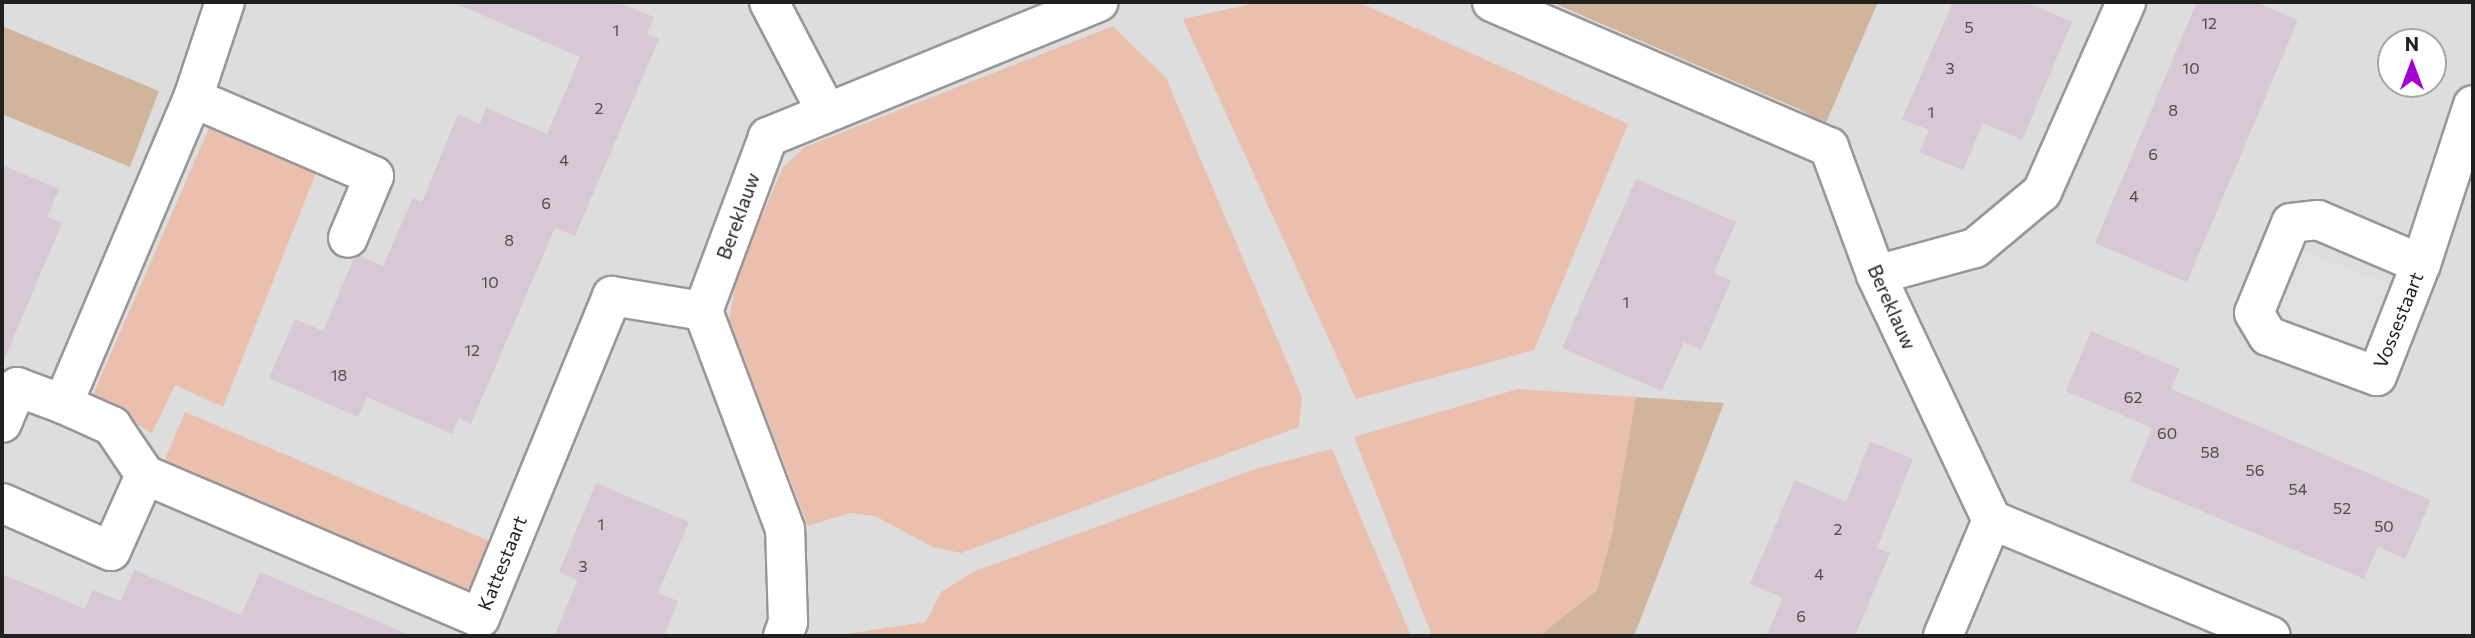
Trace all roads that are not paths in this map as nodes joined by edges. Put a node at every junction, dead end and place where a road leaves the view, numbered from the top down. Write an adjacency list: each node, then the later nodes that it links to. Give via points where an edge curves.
1 (225, 2): 6 (street)
2 (769, 2): 8 (street)
3 (1099, 2): 8 (street, Bereklauw)
4 (1492, 2): 11 (street, Bereklauw, via 1829,147)
5 (2126, 2): 11 (street, via 2042,192 1975,248)
6 (193, 99): 9 (street, via 374,176); 13 (street)
7 (2473, 105): 10 (street, Vossestaart)
8 (825, 111): 12 (street, Bereklauw, via 768,137)
9 (348, 238)
10 (2421, 264): 10 (street, Vossestaart, via 2318,220 2291,223 2254,313 2268,337 2377,376)
11 (1876, 275): 17 (street, Bereklauw)
12 (703, 311): 15 (street, Kattestaart, via 612,296 480,618); 18 (street, via 785,529 788,622)
13 (64, 404): 14 (street, via 17,387); 15 (street, via 112,426)
14 (2, 423)
15 (145, 475): 16 (street, via 111,551)
16 (2, 503)
17 (1992, 520): 19 (street); 20 (street)
18 (783, 636)
19 (1942, 636)
20 (2271, 636)

